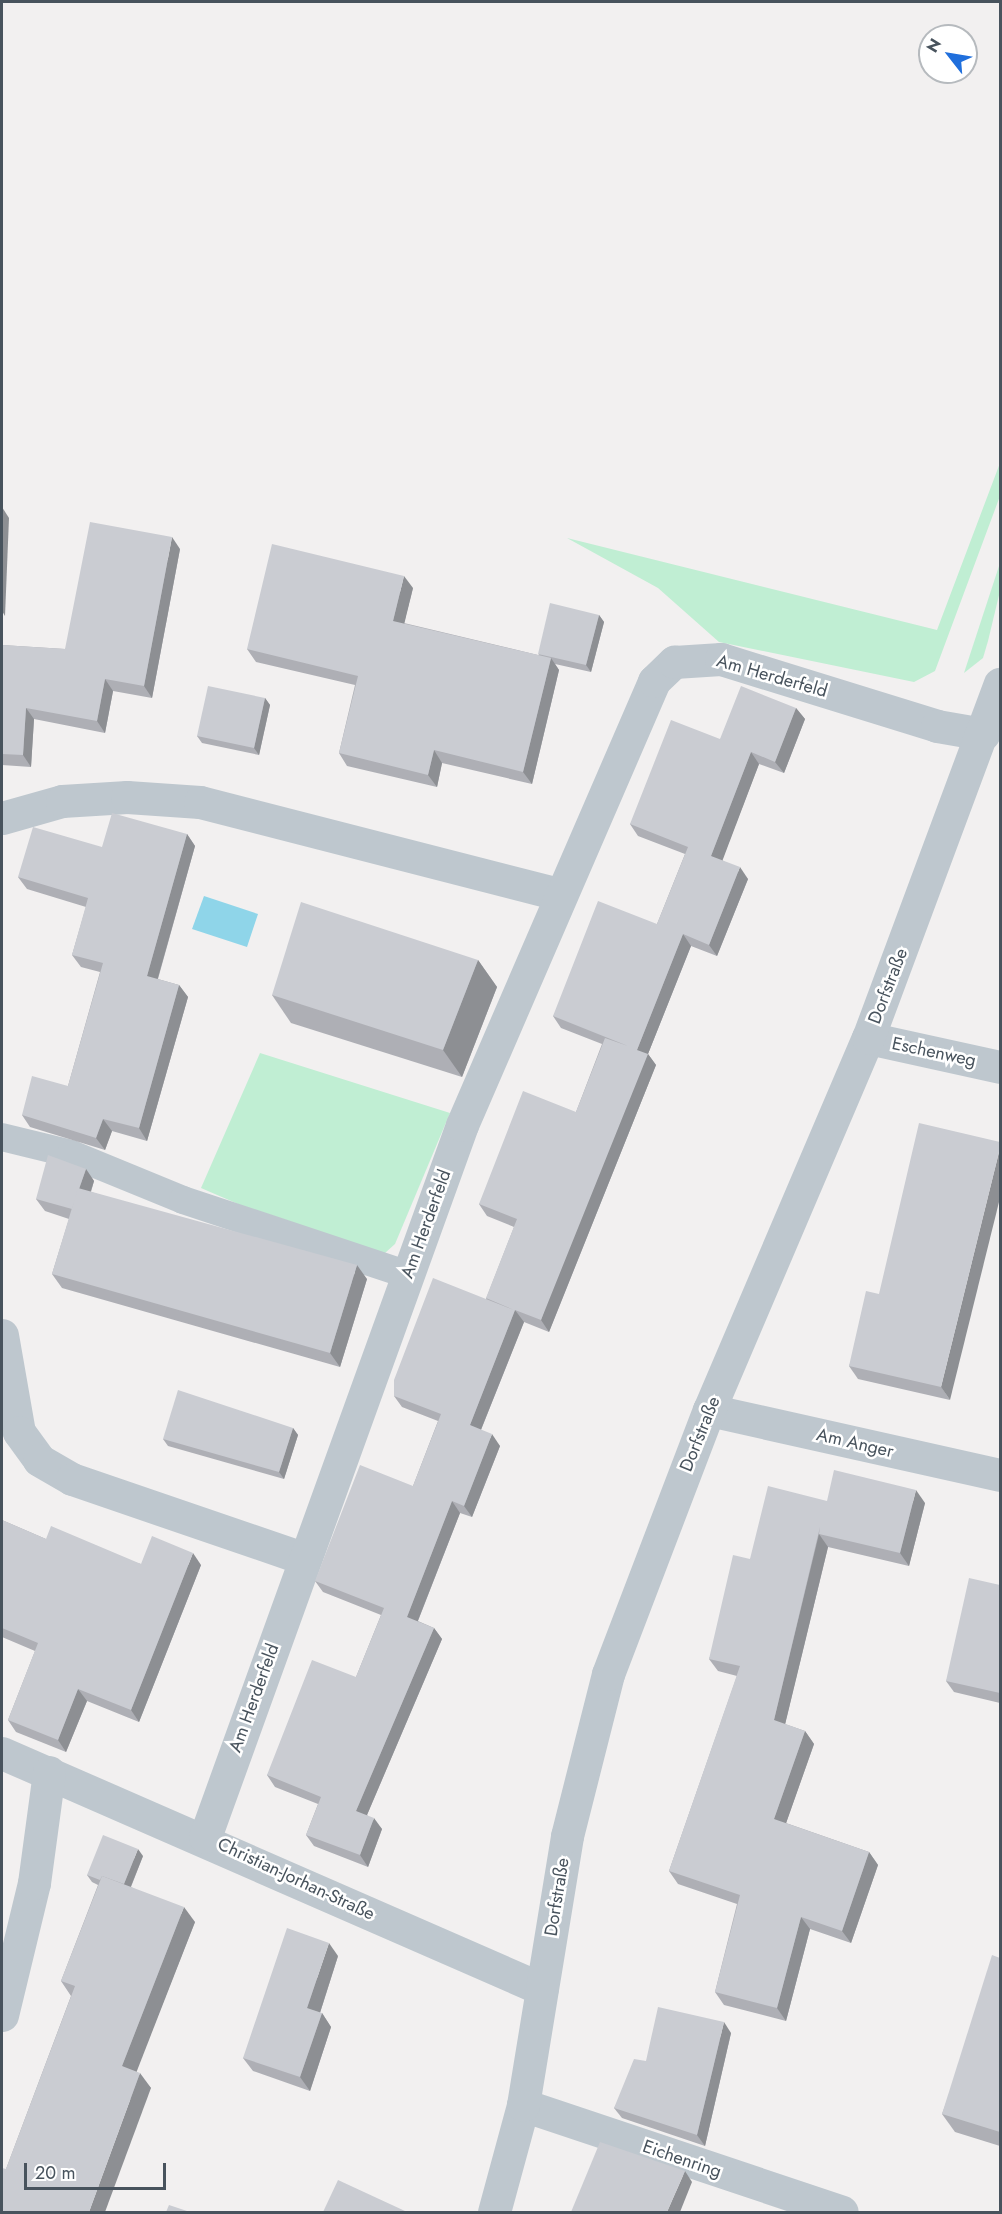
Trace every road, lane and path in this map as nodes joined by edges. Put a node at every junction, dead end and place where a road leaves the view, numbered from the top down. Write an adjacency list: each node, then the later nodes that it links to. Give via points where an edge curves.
1 (1000, 684): 2 (street, Dorfstraße)
2 (983, 735): 4 (street, Am Herderfeld, via 937,726 721,659 674,662 642,702); 5 (street, Dorfstraße)
3 (2, 818): 4 (street, via 62,801 127,797 200,802)
4 (558, 894): 8 (street, Am Herderfeld, via 462,1125)
5 (868, 1038): 6 (street, Eschenweg); 10 (street, Dorfstraße)
6 (1000, 1067)
7 (2, 1137): 8 (lane, via 70,1154 183,1200)
8 (408, 1275): 12 (street, Am Herderfeld)
9 (2, 1335): 12 (street, via 19,1432 39,1460 72,1479)
10 (709, 1410): 11 (street, Am Anger); 16 (street, Dorfstraße, via 608,1674 567,1836)
11 (1000, 1475)
12 (303, 1558): 15 (street, Am Herderfeld)
13 (2, 1753): 14 (street, Christian-Jorhan-Straße)
14 (49, 1772): 15 (street, Christian-Jorhan-Straße); 17 (street, via 34,1883)
15 (205, 1837): 16 (street, Christian-Jorhan-Straße)
16 (542, 1989): 18 (street, Dorfstraße)
17 (2, 2015)
18 (523, 2105): 19 (street, Dorfstraße); 20 (street, Eichenring)
19 (494, 2212)
20 (842, 2212)

